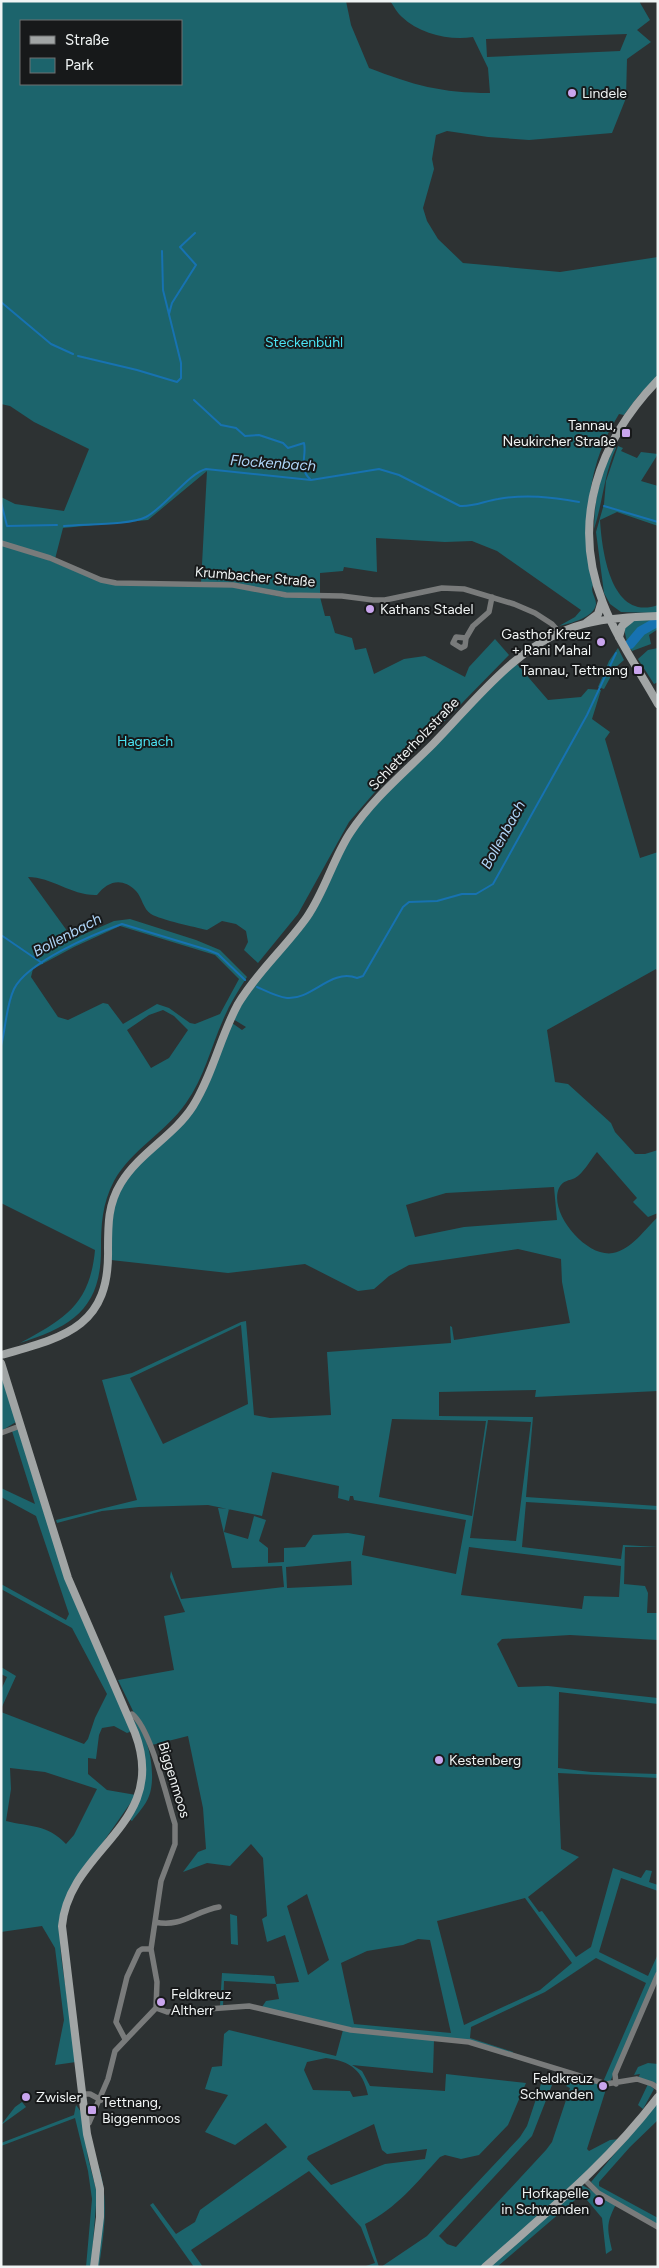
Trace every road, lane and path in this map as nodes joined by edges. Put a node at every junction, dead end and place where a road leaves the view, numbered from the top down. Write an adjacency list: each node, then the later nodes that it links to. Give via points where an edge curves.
1 (658, 380): 4 (main road, via 620,426 595,484 590,544)
2 (1, 543): 3 (street, Krumbacher Straße, via 50,558 88,576 116,583 233,585 277,594 372,600 442,588 464,589)
3 (492, 597): 9 (street, Krumbacher Straße, via 535,613); 11 (street, via 489,612 473,626)
4 (602, 601): 7 (main road); 8 (main road, via 598,614)
5 (658, 616): 6 (main road, Schletterholzstraße)
6 (633, 617): 7 (main road, Schletterholzstraße); 10 (main road, via 622,626)
7 (610, 619): 8 (main road, Schletterholzstraße); 10 (main road)
8 (585, 624): 9 (main road, Schletterholzstraße)
9 (560, 633): 13 (main road, Schletterholzstraße, via 531,648 512,663 368,809 350,833 308,916 238,1004 206,1083 192,1108 133,1167 115,1194 108,1218 108,1273 95,1308 78,1326 62,1336)
10 (619, 637): 12 (main road)
11 (466, 638)
12 (658, 704)
13 (1, 1355)
14 (1, 1363): 15 (main road)
15 (20, 1426): 16 (street); 17 (main road, via 68,1578)
16 (1, 1433)
17 (128, 1716): 19 (street, Biggenmoos, via 137,1717 147,1736 175,1831 175,1844 161,1881); 26 (main road, via 143,1757 141,1792 126,1820 75,1887 63,1919 63,1947)
18 (219, 1907): 19 (street, via 172,1924)
19 (155, 1922): 20 (street, Biggenmoos)
20 (151, 1949): 22 (street, Biggenmoos, via 157,1982); 23 (street, via 139,1951 127,1978 116,2022)
21 (658, 1974): 24 (street, via 614,2074)
22 (156, 2008): 23 (street); 24 (street, via 167,2012 249,2006 351,2030 469,2042 606,2084)
23 (125, 2039): 28 (street, via 115,2051)
24 (616, 2084): 25 (street, via 637,2079)
25 (658, 2088)
26 (82, 2094): 28 (street, via 90,2094); 29 (main road)
27 (658, 2096): 30 (main road, via 628,2135)
28 (100, 2100): 29 (street, via 90,2123)
29 (86, 2125): 32 (main road, via 100,2199)
30 (585, 2180): 31 (street, via 598,2193); 33 (main road)
31 (658, 2227)
32 (94, 2267)
33 (485, 2267)

